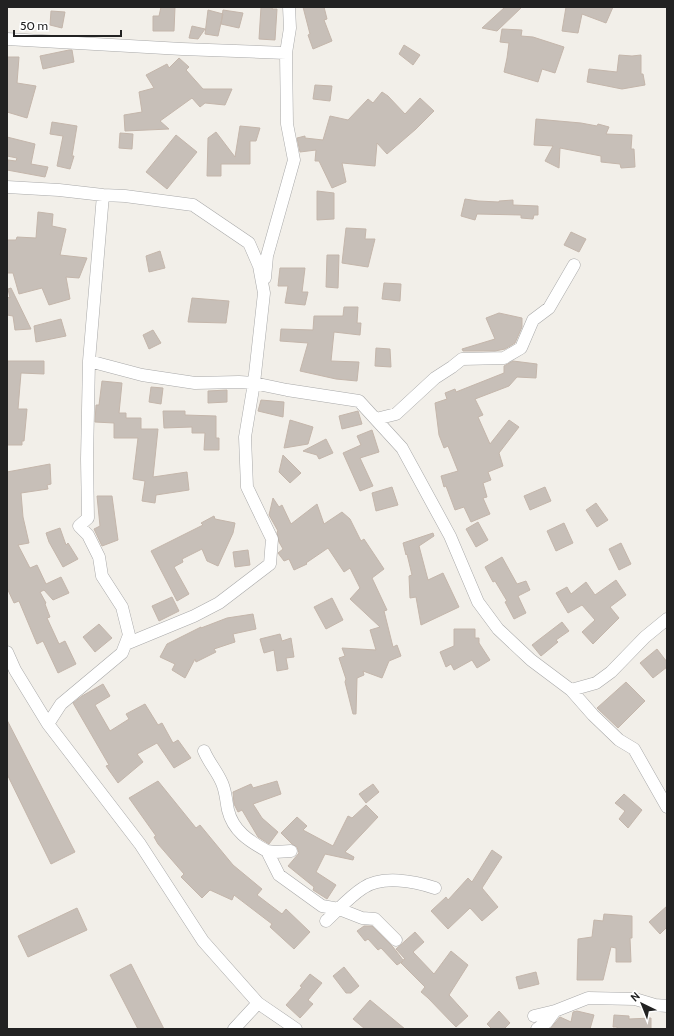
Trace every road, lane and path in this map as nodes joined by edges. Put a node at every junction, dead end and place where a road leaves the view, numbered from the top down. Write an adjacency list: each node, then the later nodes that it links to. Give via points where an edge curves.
1 (290, 7): 3 (street)
2 (7, 39): 3 (street)
3 (286, 53): 6 (street, via 287,124 294,160)
4 (7, 187): 5 (street)
5 (103, 195): 7 (street, via 193,205 249,243); 10 (street)
6 (269, 249): 7 (street); 9 (street)
7 (252, 250): 9 (street, via 259,266)
8 (574, 264): 12 (street, via 549,308 533,320 521,348 504,358 462,359 435,378 396,414)
9 (264, 293): 11 (street)
10 (89, 361): 11 (street, via 142,376 195,383); 14 (street, via 86,459 88,518 79,526 88,535 99,557 102,576 122,607 129,636)
11 (254, 383): 12 (street, via 360,401); 14 (street, via 245,437 247,487 272,539 270,564 219,603)
12 (376, 420): 16 (street, via 402,448 450,536 478,602 498,629)
13 (667, 619): 16 (street, via 645,637 611,672 596,683)
14 (126, 644): 17 (street, via 122,653 60,704)
15 (7, 652): 17 (street)
16 (571, 690): 19 (street, via 619,740 634,749)
17 (48, 724): 26 (street, via 140,844 203,941)
18 (204, 751): 20 (street, via 208,762 222,781 231,819 237,829 244,837)
19 (667, 807)
20 (267, 851): 21 (street); 23 (street, via 280,875 322,906)
21 (291, 851)
22 (435, 888): 23 (street, via 418,882 379,880 363,887)
23 (339, 909): 24 (street); 25 (street, via 362,918 375,919)
24 (326, 921)
25 (396, 940)
26 (258, 1003): 30 (street); 31 (street)
27 (667, 1006): 28 (street, via 635,999 588,998)
28 (555, 1011): 29 (street); 32 (street, via 547,1022)
29 (534, 1016)
30 (234, 1029)
31 (296, 1029)
32 (537, 1029)

